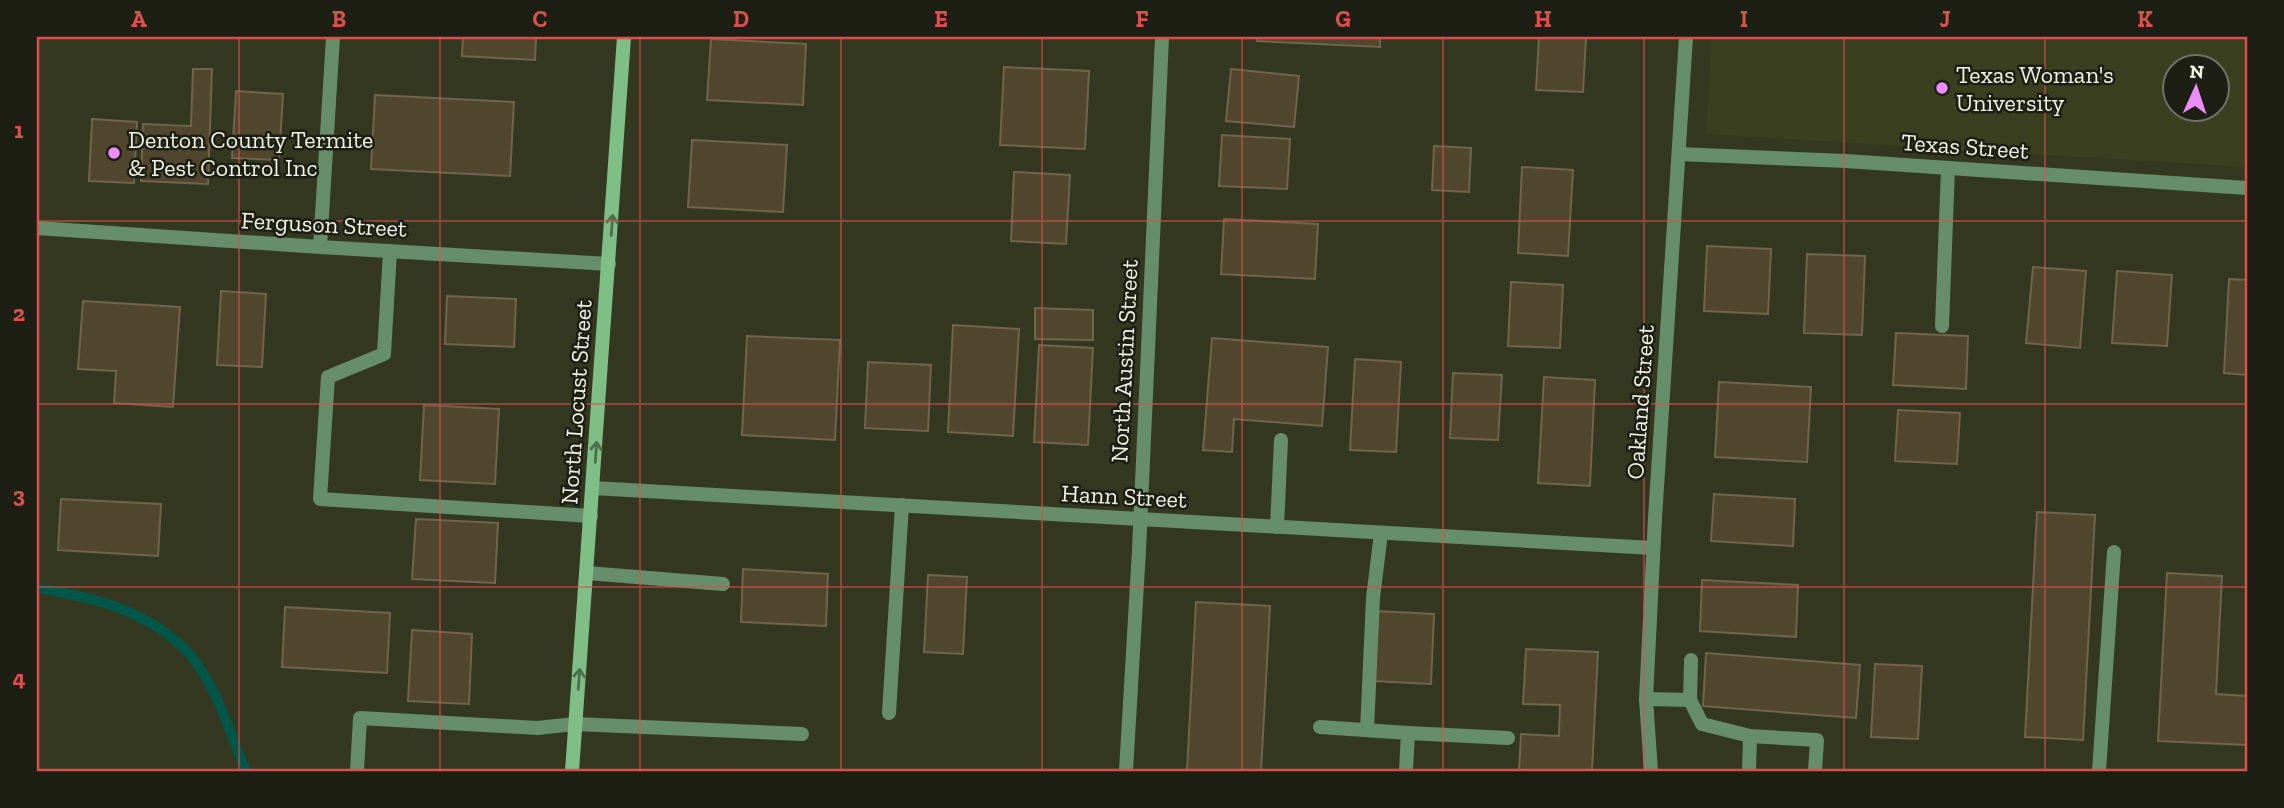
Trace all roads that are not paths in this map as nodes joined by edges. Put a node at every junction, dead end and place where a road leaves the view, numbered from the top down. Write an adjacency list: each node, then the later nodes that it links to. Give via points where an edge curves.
1 (333, 37): 9 (street)
2 (624, 37): 11 (main road, North Locust Street, one-way to 2)
3 (1163, 37): 17 (street, North Austin Street)
4 (1686, 37): 5 (street, Oakland Street)
5 (1679, 154): 6 (street, Texas Street); 20 (street, Oakland Street)
6 (1948, 168): 7 (street, Texas Street); 12 (street)
7 (2247, 188)
8 (37, 228): 9 (street, Ferguson Street)
9 (320, 247): 10 (street, Ferguson Street)
10 (390, 251): 11 (street, Ferguson Street); 16 (street, via 384,354 328,377 320,499)
11 (609, 264): 14 (main road, North Locust Street, one-way to 11)
12 (1942, 326)
13 (1281, 440): 18 (street)
14 (593, 488): 15 (street, Hann Street); 16 (main road, North Locust Street)
15 (902, 505): 17 (street, Hann Street); 27 (street)
16 (591, 516): 22 (main road, North Locust Street)
17 (1140, 520): 18 (street, Hann Street); 37 (street, North Austin Street)
18 (1277, 527): 19 (street, Hann Street)
19 (1381, 533): 20 (street, Hann Street); 30 (street)
20 (1653, 548): 25 (street, Oakland Street)
21 (2114, 552): 42 (street)
22 (587, 573): 23 (street); 28 (main road, North Locust Street, one-way to 22)
23 (723, 584)
24 (1691, 660): 26 (street)
25 (1646, 699): 26 (street); 39 (street, Oakland Street)
26 (1690, 700): 33 (street, via 1702,724)
27 (889, 713)
28 (575, 724): 32 (street); 35 (street, via 537,728 360,718); 36 (main road, North Locust Street)
29 (1320, 727): 30 (street)
30 (1367, 730): 31 (street)
31 (1408, 733): 34 (street); 38 (street)
32 (802, 734)
33 (1750, 736): 40 (street); 41 (street, via 1817,740)
34 (1508, 738)
35 (357, 771)
36 (572, 771)
37 (1126, 771)
38 (1406, 771)
39 (1651, 771)
40 (1749, 771)
41 (1815, 771)
42 (2099, 771)

